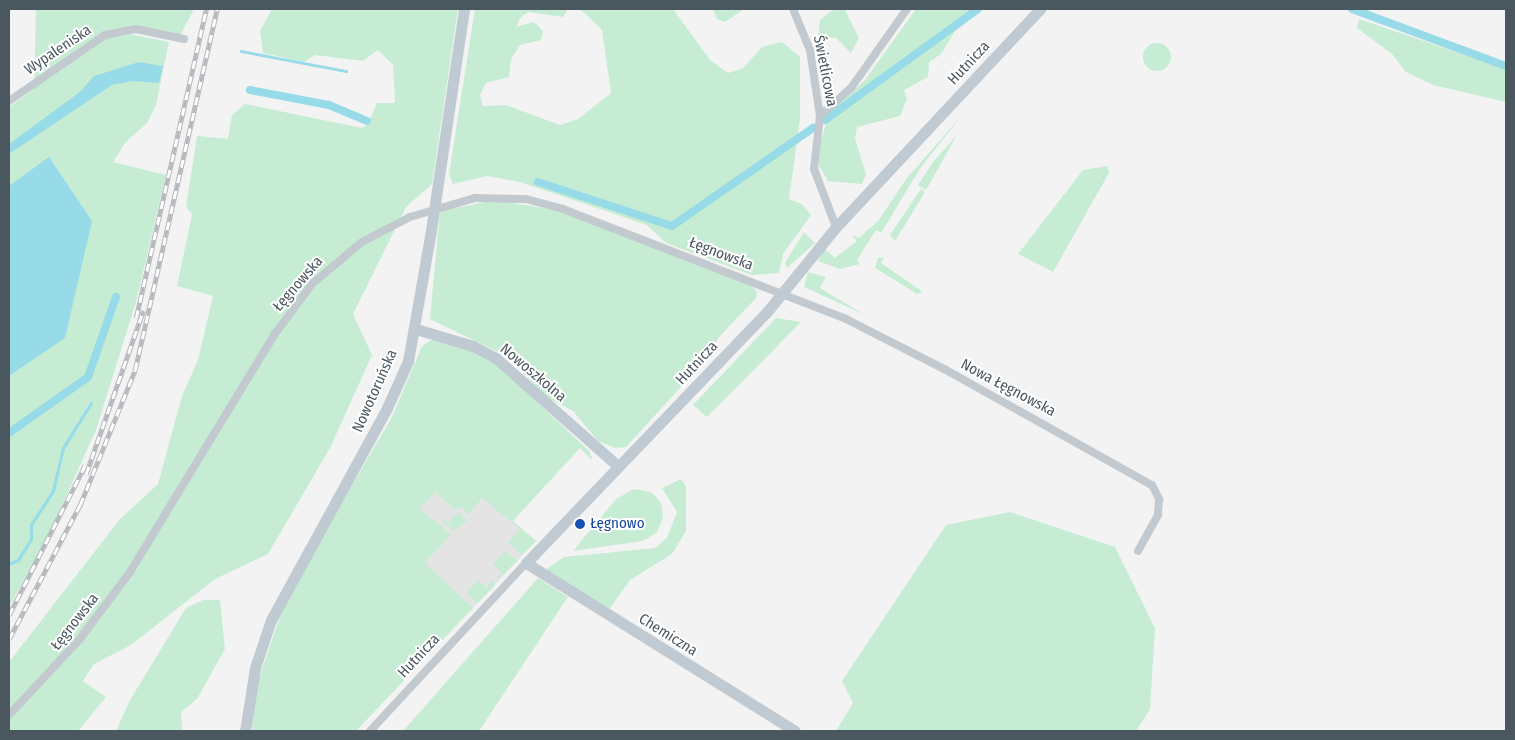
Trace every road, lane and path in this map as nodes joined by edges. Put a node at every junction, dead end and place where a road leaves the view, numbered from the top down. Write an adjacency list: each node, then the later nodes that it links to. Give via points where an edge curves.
1 (464, 9): 10 (street, Nowotoruńska, bridge)
2 (793, 9): 7 (street, Świetlicowa, via 810,50)
3 (906, 9): 7 (street, via 851,88)
4 (1040, 9): 8 (street, Hutnicza)
5 (184, 39): 6 (street, Wypaleniska, via 136,29 105,36)
6 (9, 101)
7 (820, 116): 8 (street, Świetlicowa, via 814,169)
8 (836, 227): 9 (street, Hutnicza)
9 (782, 293): 11 (street, Hutnicza, via 627,460); 12 (street, Nowa Łęgnowska, via 854,323 1137,474 1157,492 1159,507); 14 (street, Łęgnowska, via 604,223 526,198 474,198 410,217 362,242 330,266 288,313 130,572 74,647)
10 (416, 329): 11 (street, Nowoszkolna, via 473,346 497,359); 15 (street, Nowotoruńska, via 387,408 271,620 255,668)
11 (617, 465): 13 (street, Hutnicza)
12 (1138, 551)
13 (526, 563): 16 (street, Hutnicza); 17 (street, Chemiczna)
14 (9, 716)
15 (245, 731)
16 (370, 731)
17 (795, 731)

